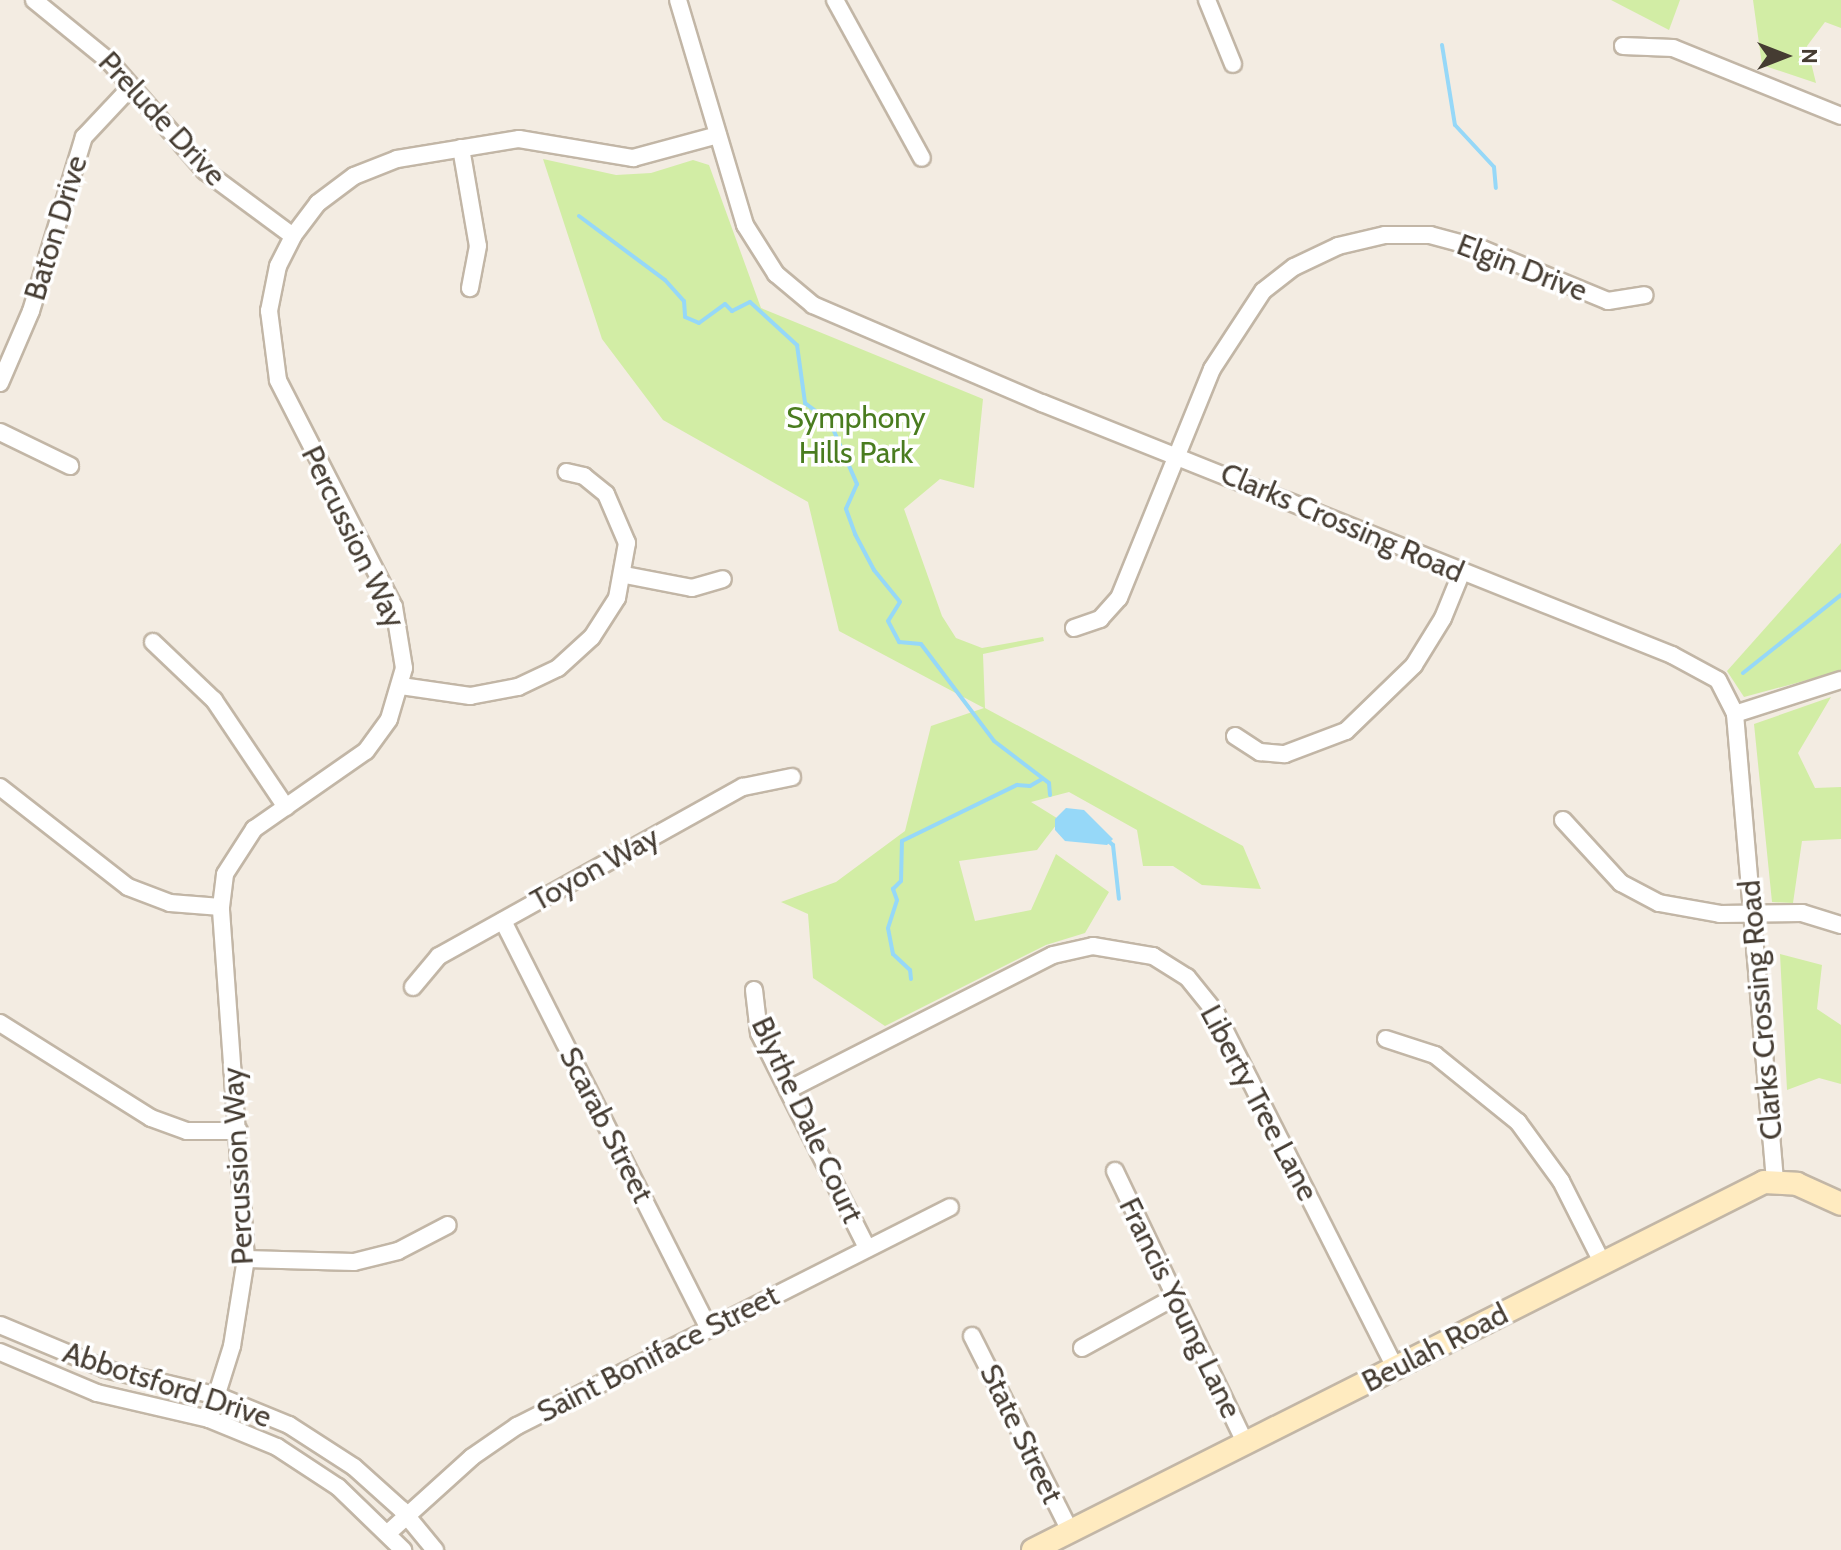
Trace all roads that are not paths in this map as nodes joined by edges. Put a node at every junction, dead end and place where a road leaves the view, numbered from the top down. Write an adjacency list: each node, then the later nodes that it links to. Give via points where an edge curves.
1 (34, 0): 7 (street, Prelude Drive, via 87,40)
2 (678, 0): 9 (street, Clarks Crossing Road)
3 (835, 0): 11 (street)
4 (1207, 0): 6 (street)
5 (1623, 46): 8 (street, via 1673,48)
6 (1233, 64)
7 (131, 87): 12 (street, Prelude Drive, via 205,171); 15 (street, Baton Drive, via 84,137 35,299)
8 (1841, 116)
9 (718, 135): 10 (street, Percussion Way, via 633,158 539,139); 17 (street, Clarks Crossing Road, via 755,246 776,274 813,305)
10 (461, 148): 12 (street, Percussion Way, via 397,159 354,176 318,203); 13 (street, via 478,246)
11 (922, 158)
12 (293, 236): 26 (street, Percussion Way, via 272,288 271,357 289,406 394,607 404,646)
13 (470, 288)
14 (1645, 295): 17 (street, Elgin Drive, via 1608,301 1482,249 1430,235 1385,235 1338,246 1294,267 1263,291 1212,369)
15 (0, 383)
16 (0, 432): 18 (street)
17 (1178, 455): 20 (street, Clarks Crossing Road); 23 (street, Elgin Drive, via 1119,598 1100,619)
18 (70, 466)
19 (566, 472): 21 (street, via 595,483 616,509 627,543)
20 (1461, 574): 27 (street, Clarks Crossing Road, via 1695,665 1724,687); 28 (street, via 1443,618 1414,665 1346,731 1285,754 1260,752)
21 (625, 575): 22 (street, via 692,588); 26 (street, via 592,637 538,679 470,696)
22 (723, 579)
23 (1074, 628)
24 (153, 642): 31 (street, via 214,700)
25 (1841, 680): 27 (street)
26 (401, 686): 31 (street, Percussion Way, via 389,719 366,751)
27 (1735, 714): 34 (street, Clarks Crossing Road)
28 (1235, 736)
29 (792, 777): 35 (street, Toyon Way, via 743,787)
30 (0, 787): 33 (street, via 128,887 170,903)
31 (286, 807): 33 (street, Percussion Way, via 254,829 232,856)
32 (1563, 820): 34 (street, via 1614,876 1638,894 1684,910)
33 (221, 907): 42 (street, Percussion Way)
34 (1752, 914): 36 (street, via 1802,913); 44 (street, Clarks Crossing Road)
35 (503, 921): 37 (street, Toyon Way, via 439,956); 53 (street, Scarab Street)
36 (1841, 925)
37 (413, 987)
38 (754, 990): 41 (street, Blythe Dale Court, via 759,1033)
39 (0, 1023): 42 (street, via 151,1118 187,1131)
40 (1386, 1039): 50 (street, via 1435,1055 1530,1134 1561,1181)
41 (788, 1090): 48 (street, Blythe Dale Court); 57 (street, Liberty Tree Lane, via 1053,955 1103,946 1153,956 1187,977 1216,1013)
42 (239, 1131): 49 (street, Percussion Way)
43 (1115, 1171): 51 (street, Francis Young Lane)
44 (1775, 1179): 45 (main road); 50 (main road, Beulah Road)
45 (1841, 1204)
46 (950, 1207): 48 (street, Saint Boniface Street)
47 (448, 1225): 49 (street, via 398,1251 354,1262)
48 (867, 1248): 53 (street, Saint Boniface Street)
49 (246, 1259): 58 (street, Percussion Way, via 240,1311)
50 (1603, 1264): 57 (main road, Beulah Road)
51 (1173, 1298): 55 (street); 60 (street, Francis Young Lane)
52 (0, 1325): 58 (street, Abbotsford Drive, via 105,1369)
53 (709, 1329): 61 (street, Saint Boniface Street, via 498,1437)
54 (972, 1336): 62 (street, State Street)
55 (1082, 1348)
56 (0, 1352): 59 (street, Abbotsford Drive, via 97,1393)
57 (1395, 1368): 60 (main road, Beulah Road)
58 (218, 1396): 59 (street, Percussion Way); 61 (street, Abbotsford Drive, via 322,1445)
59 (209, 1419): 63 (street, Abbotsford Drive, via 309,1466)
60 (1246, 1445): 62 (main road, Beulah Road)
61 (407, 1516): 63 (street, Saint Boniface Street); 65 (street, Abbotsford Drive)
62 (1070, 1531): 66 (main road, Beulah Road)
63 (388, 1533): 64 (street, Abbotsford Drive)
64 (403, 1550)
65 (435, 1550)
66 (1033, 1550)

